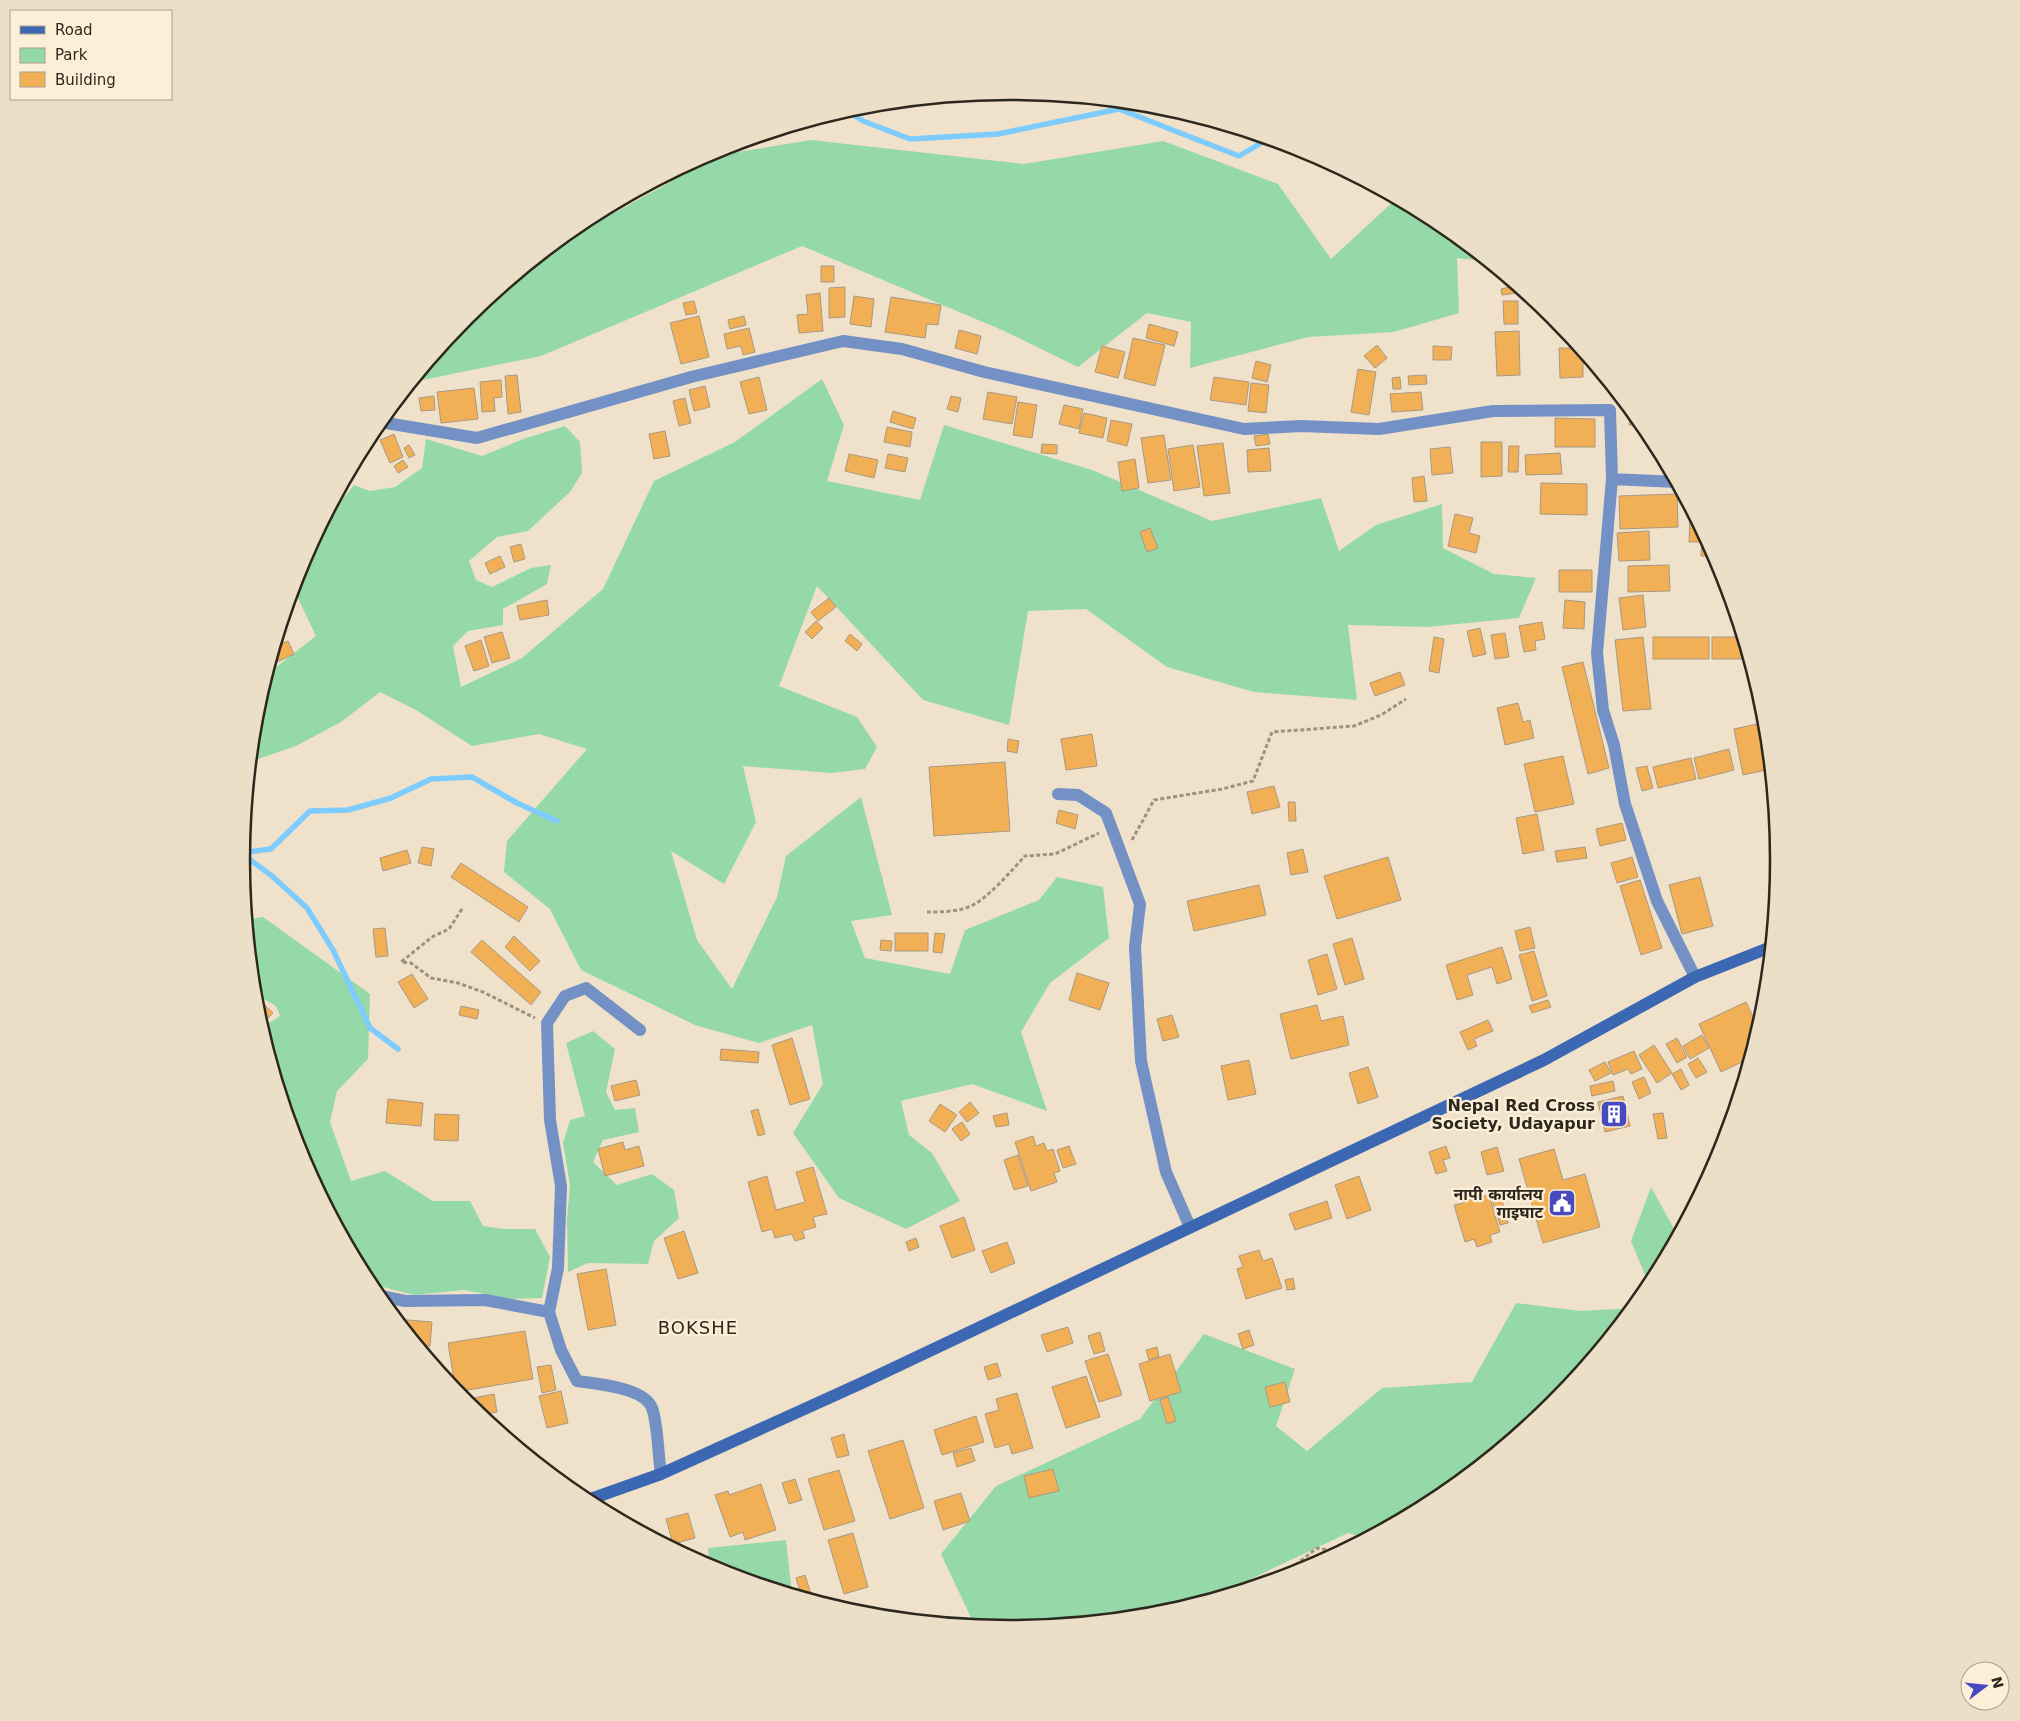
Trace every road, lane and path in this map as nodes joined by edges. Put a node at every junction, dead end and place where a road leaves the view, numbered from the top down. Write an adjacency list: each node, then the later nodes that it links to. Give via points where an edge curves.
1 (389, 423): 2 (street, via 477,438 691,377 843,341 902,349 984,372 1244,429 1301,426 1379,429 1493,410 1610,410)
2 (1612, 479): 3 (street); 11 (street, via 1596,653 1603,710 1614,745 1625,804 1658,901)
3 (1670, 482)
4 (1406, 699): 7 (path, via 1354,726 1272,732 1253,781 1154,800)
5 (1058, 794): 6 (street, via 1078,795 1106,813)
6 (1111, 828): 7 (street); 9 (path, via 1055,854 1024,856 973,906)
7 (1122, 858): 14 (street, via 1140,904 1134,947 1141,1061 1166,1172)
8 (462, 909): 12 (path, via 449,929 432,937 401,962 411,963 431,978 458,982 483,992)
9 (927, 912)
10 (1765, 950): 11 (main road)
11 (1695, 977): 14 (main road, via 1544,1060)
12 (547, 1023): 13 (street, via 565,996 586,988); 16 (street, via 550,1120 561,1186 558,1268)
13 (640, 1030)
14 (1190, 1227): 17 (main road, via 873,1378)
15 (389, 1298): 16 (street, via 405,1301 485,1300)
16 (549, 1312): 17 (street, via 561,1350 577,1381 617,1387 642,1397 651,1406)
17 (660, 1474): 18 (main road)
18 (595, 1498)
19 (1330, 1550): 20 (path, via 1316,1548)
20 (1294, 1566)

